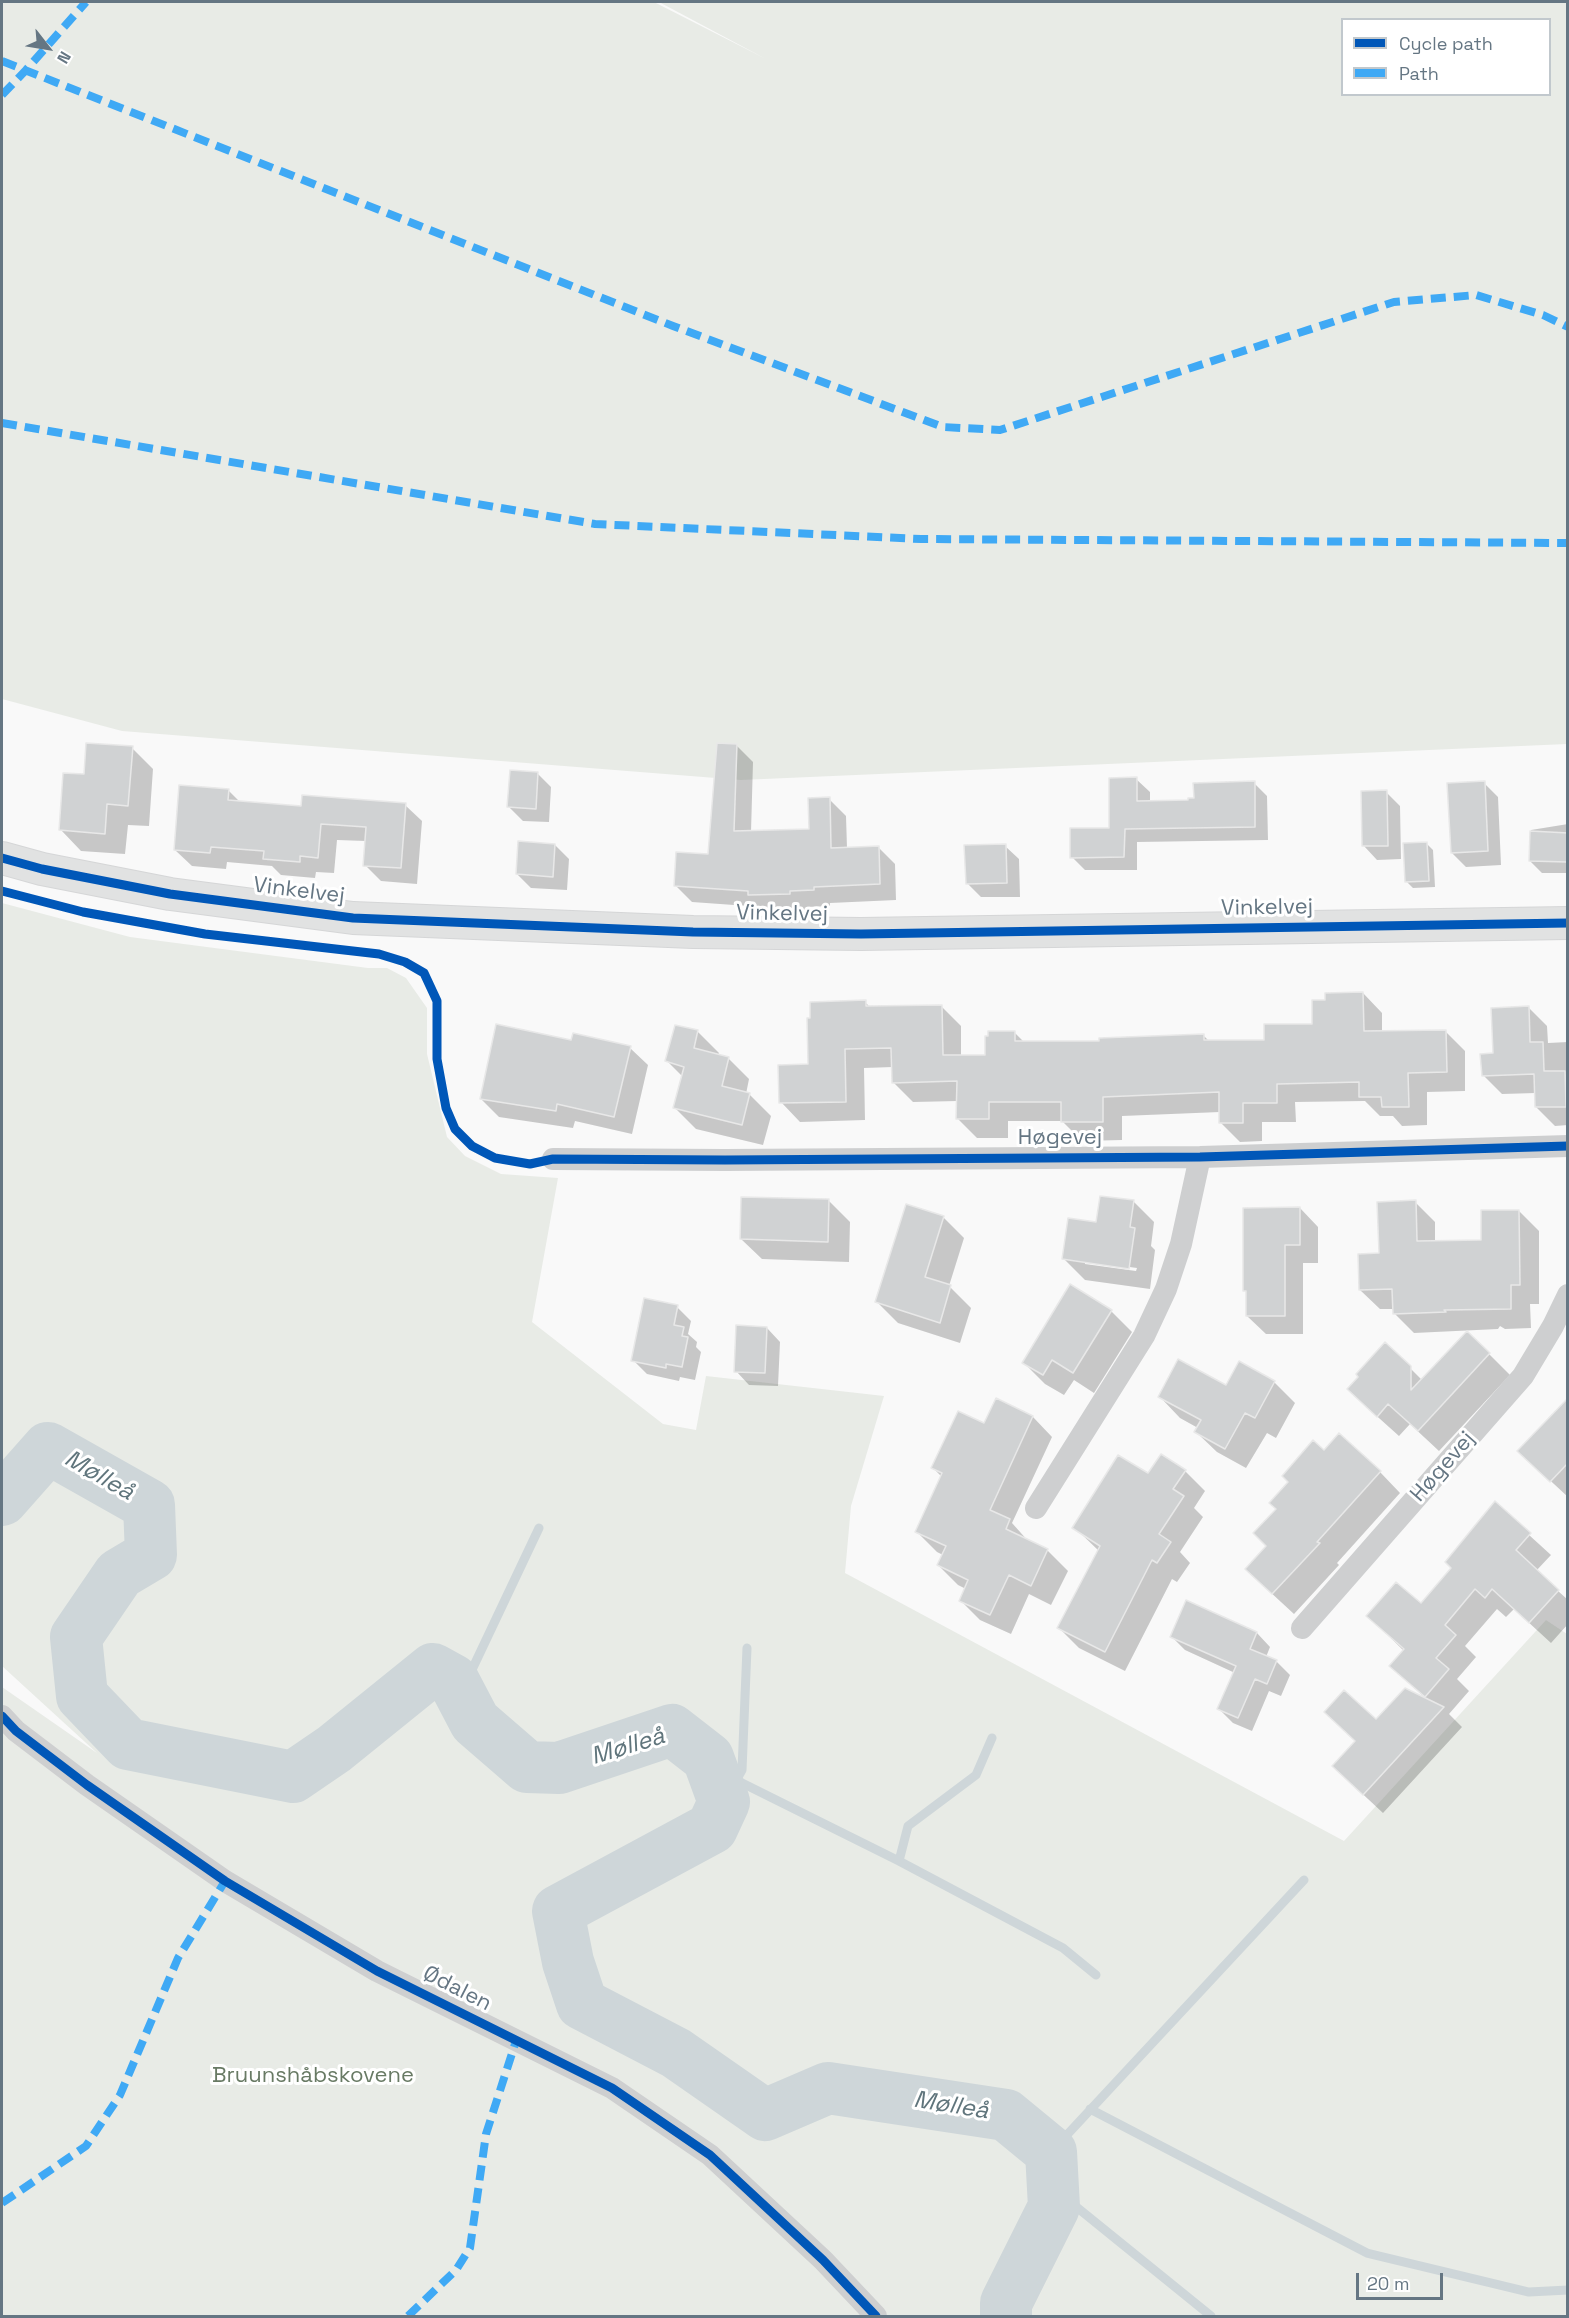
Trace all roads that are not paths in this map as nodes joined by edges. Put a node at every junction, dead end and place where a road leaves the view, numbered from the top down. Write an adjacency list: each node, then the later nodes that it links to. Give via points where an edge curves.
1 (2, 858): 2 (street, Vinkelvej, via 170,894 353,918 861,934)
2 (1568, 923)
3 (1568, 1146): 4 (street, Høgevej)
4 (1200, 1157): 5 (street, Høgevej); 7 (street, via 1181,1244 1166,1289 1144,1336)
5 (554, 1159)
6 (1568, 1295): 8 (street, Høgevej, via 1523,1376)
7 (1036, 1508)
8 (1302, 1628)
9 (2, 1716): 10 (street, Ødalen, via 87,1785 225,1881 378,1971 612,2088 710,2154 824,2260)
10 (876, 2316)

